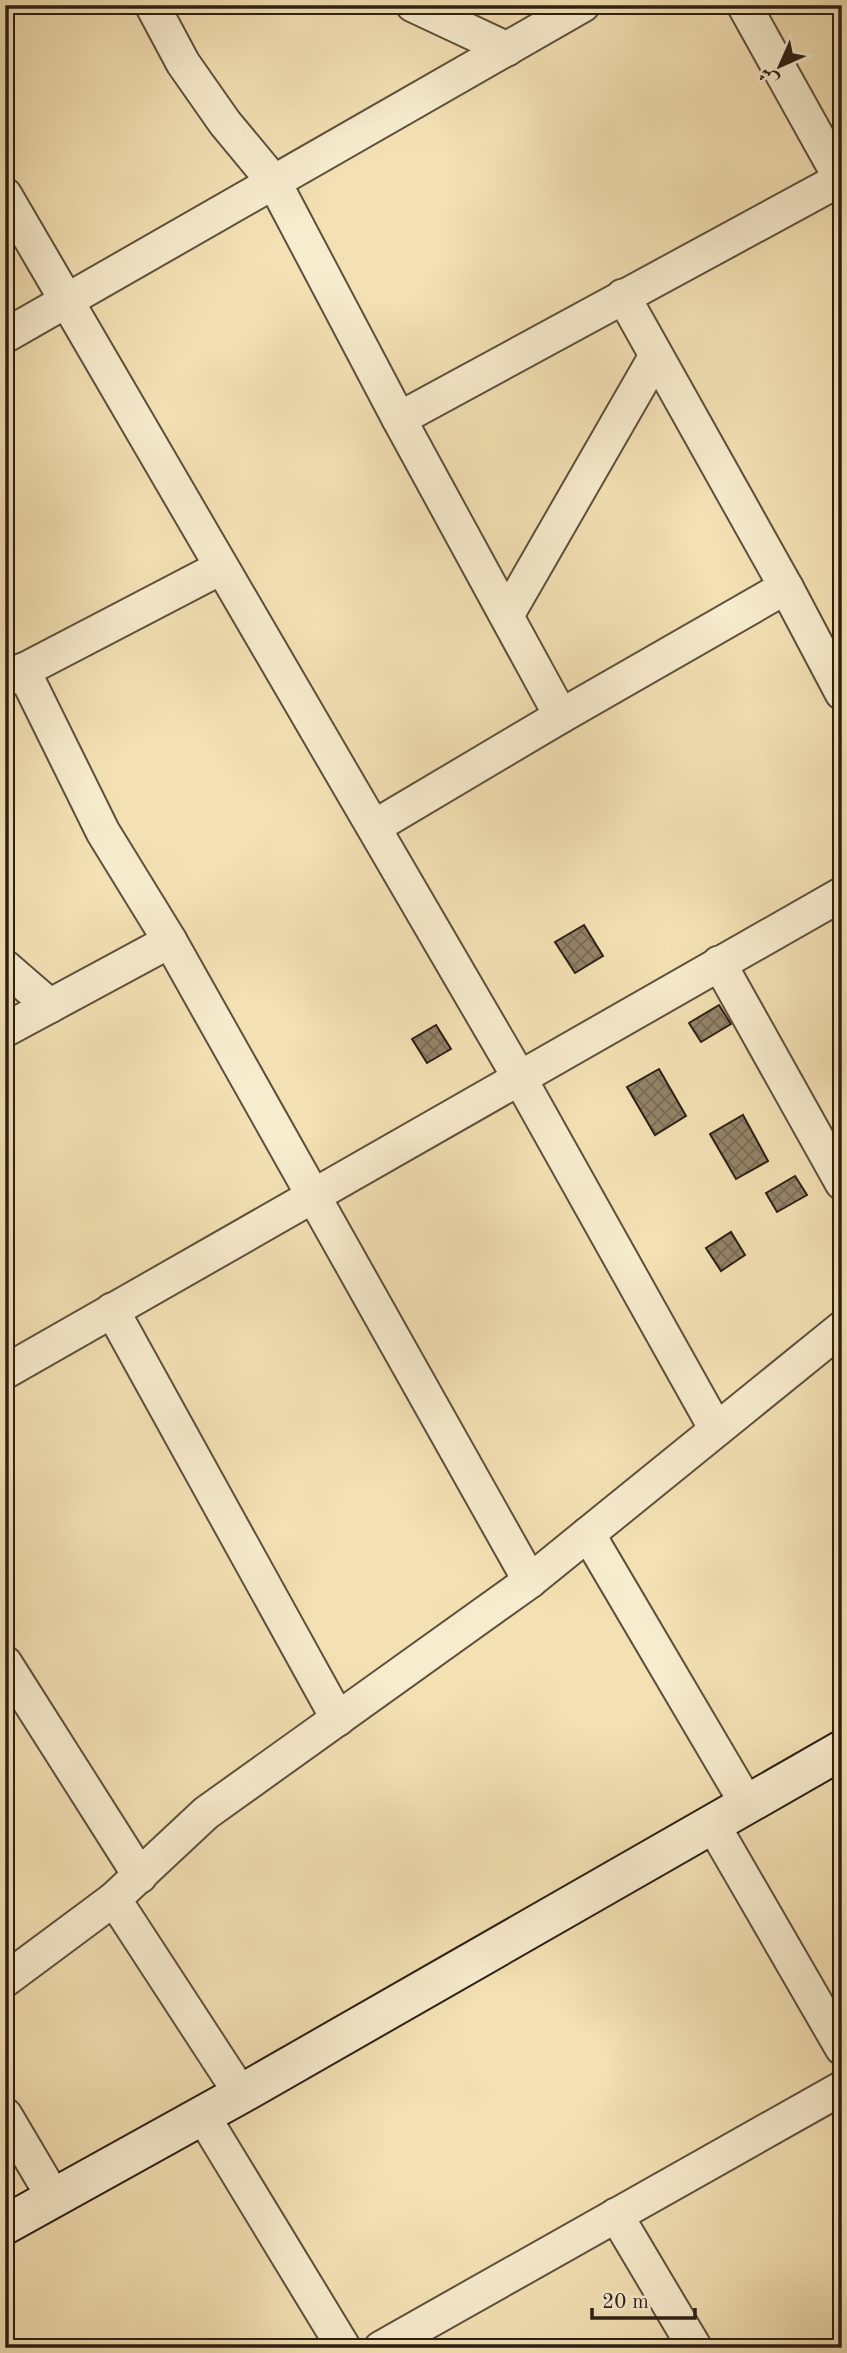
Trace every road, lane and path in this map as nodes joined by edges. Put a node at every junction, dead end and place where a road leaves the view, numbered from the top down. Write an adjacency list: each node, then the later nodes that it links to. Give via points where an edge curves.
1 (152, 5): 7 (street, via 225,123)
2 (413, 5): 5 (street)
3 (583, 5): 5 (street)
4 (744, 5): 6 (street)
5 (507, 49): 7 (street)
6 (841, 180): 9 (street)
7 (274, 182): 10 (street); 13 (street)
8 (5, 195): 10 (street)
9 (623, 296): 12 (street); 13 (street)
10 (66, 301): 11 (street); 14 (street)
11 (5, 336)
12 (656, 356): 15 (street); 16 (street)
13 (398, 419): 16 (street)
14 (220, 568): 17 (street); 20 (street)
15 (786, 587): 18 (street); 19 (street)
16 (507, 615): 19 (street)
17 (14, 675): 22 (street)
18 (842, 693)
19 (561, 716): 20 (street)
20 (374, 827): 27 (street)
21 (842, 894): 23 (street)
22 (170, 941): 25 (street); 29 (street)
23 (719, 963): 27 (street); 28 (street)
24 (5, 967): 25 (street)
25 (50, 1006): 26 (street)
26 (5, 1030)
27 (519, 1077): 29 (street); 33 (street)
28 (842, 1183)
29 (315, 1196): 30 (street); 35 (street)
30 (112, 1310): 32 (street); 37 (street)
31 (842, 1328): 33 (street)
32 (5, 1372)
33 (716, 1429): 34 (street)
34 (588, 1534): 35 (street); 39 (street)
35 (530, 1581): 37 (street)
36 (5, 1663): 41 (street)
37 (338, 1719): 41 (street, via 206,1813)
38 (842, 1750): 39 (street)
39 (747, 1804): 40 (street)
40 (713, 1825): 44 (street); 46 (street)
41 (140, 1876): 42 (street)
42 (114, 1899): 43 (street); 46 (street)
43 (5, 1980)
44 (842, 2048)
45 (842, 2088): 50 (street)
46 (241, 2094): 48 (street)
47 (5, 2115): 49 (street)
48 (203, 2116): 49 (street); 52 (street)
49 (54, 2198): 51 (street)
50 (617, 2215): 53 (street); 54 (street)
51 (5, 2225)
52 (344, 2348)
53 (381, 2348)
54 (695, 2348)

